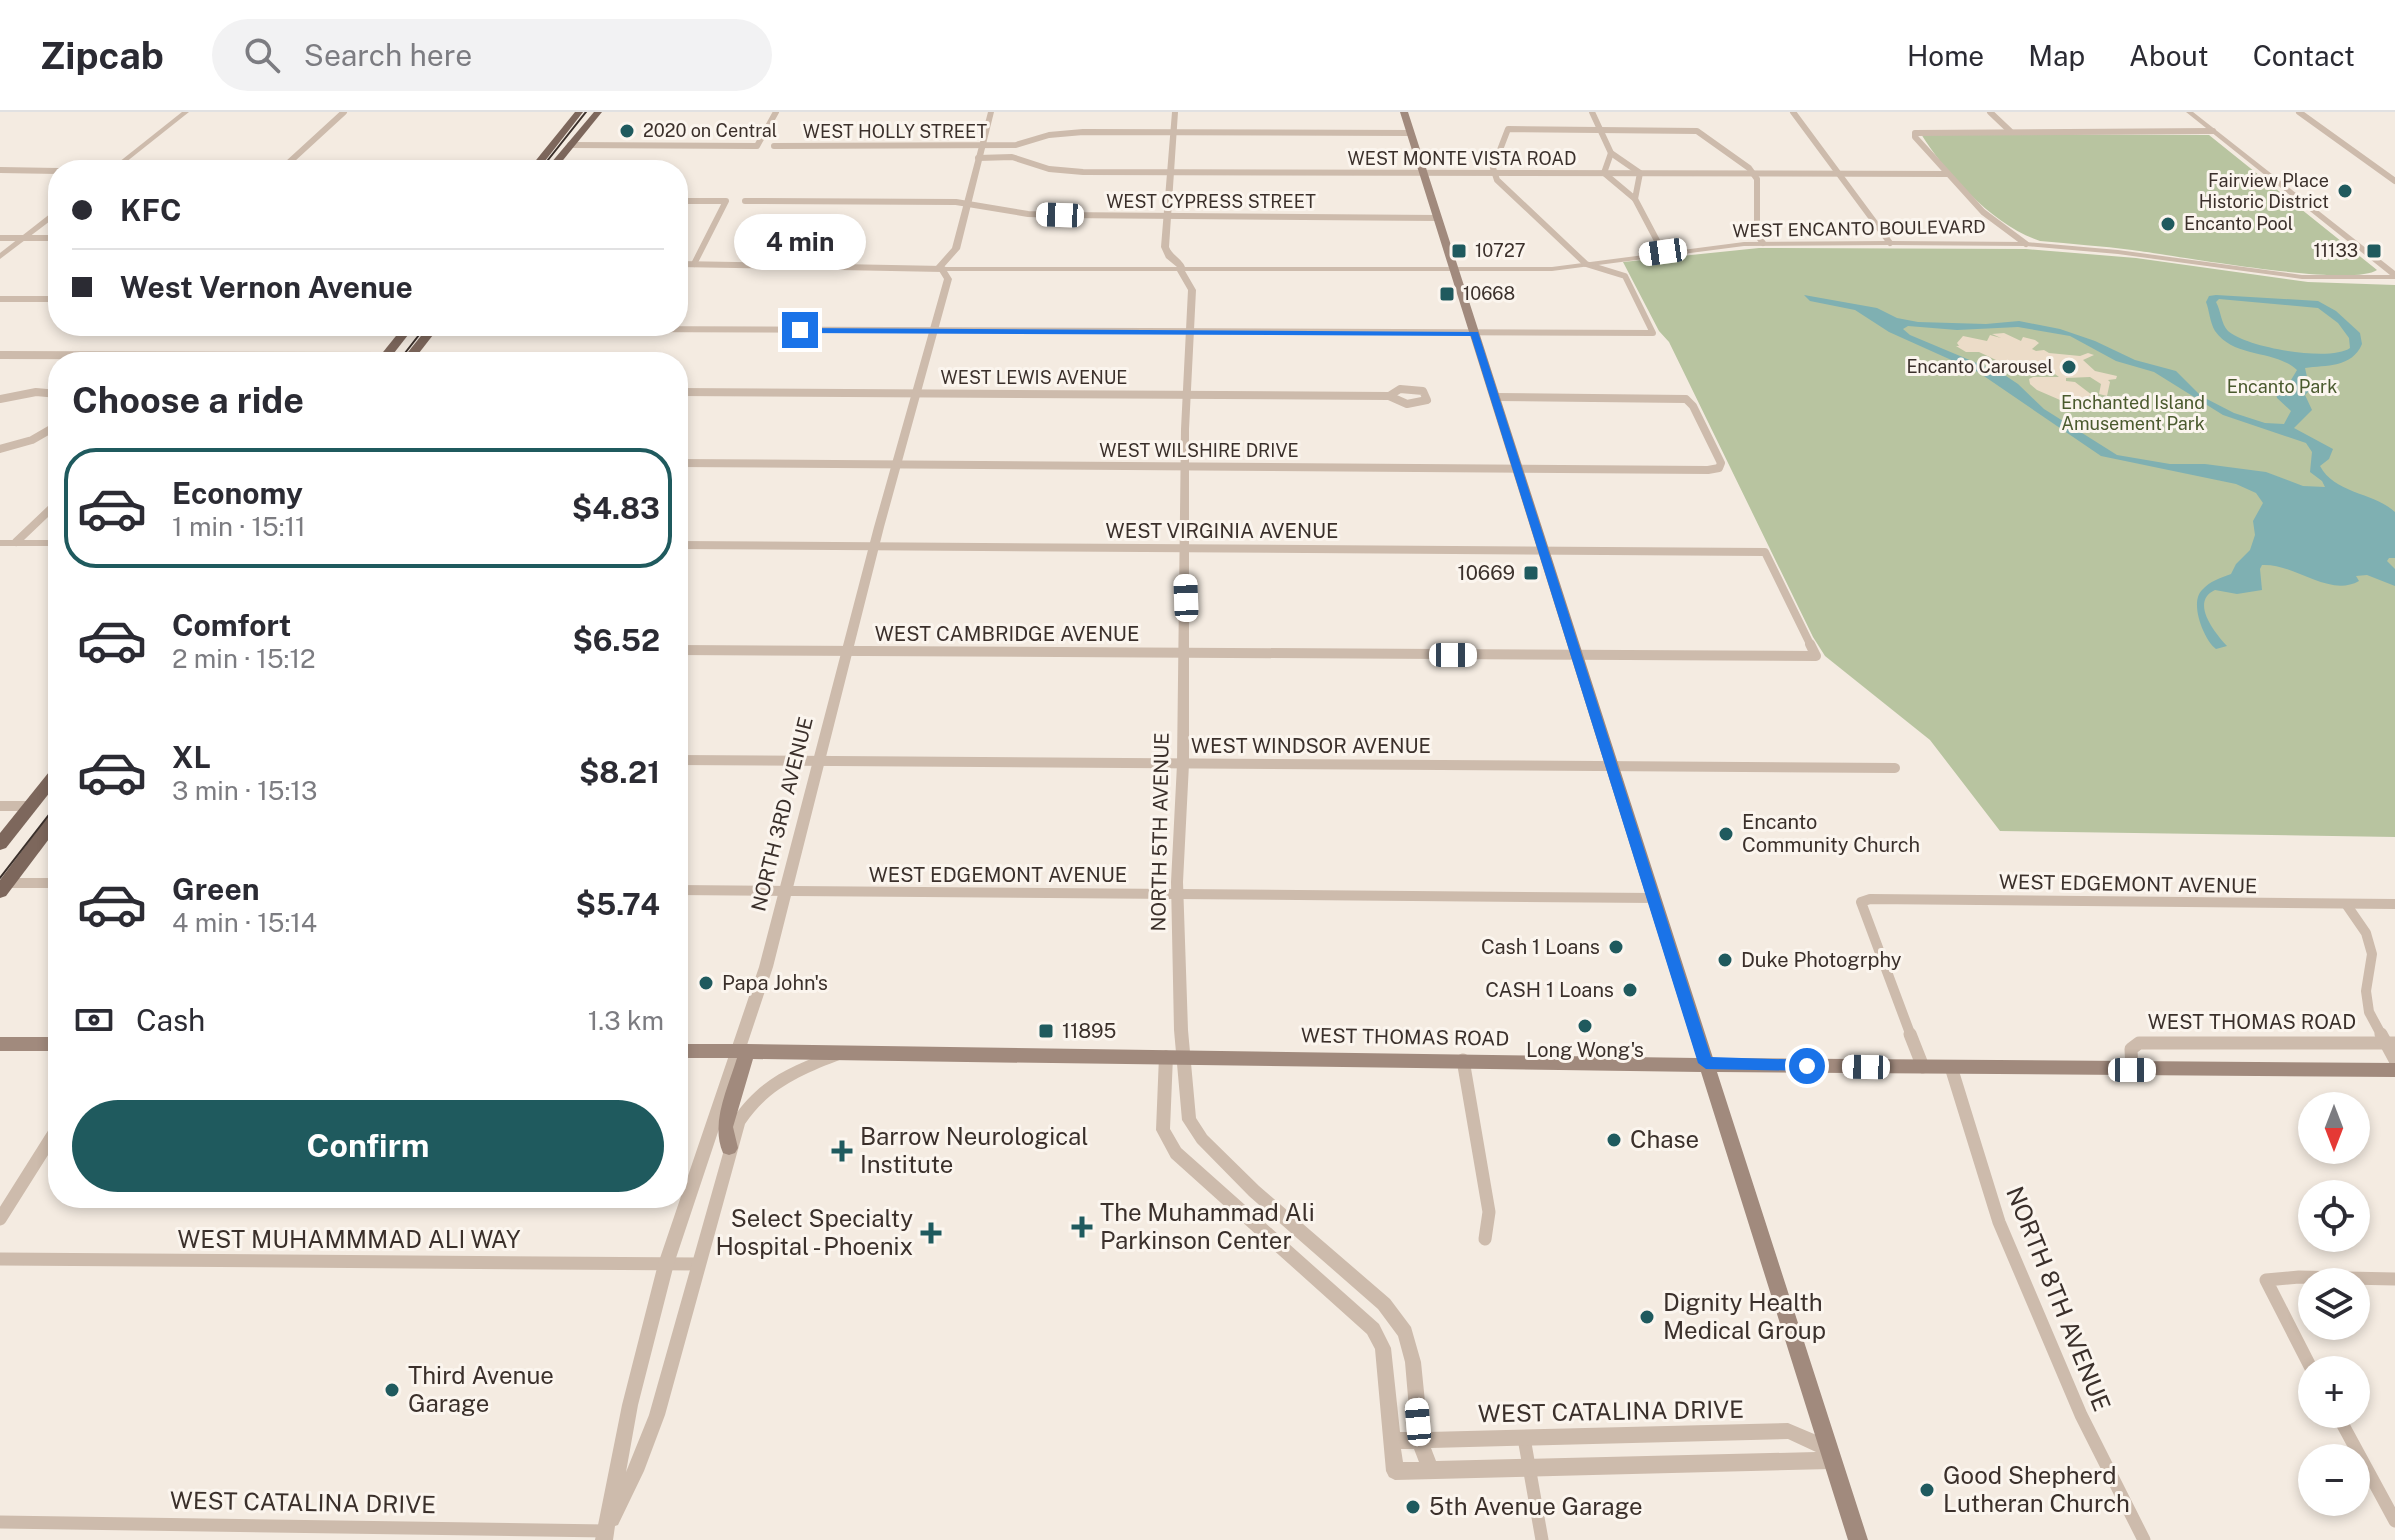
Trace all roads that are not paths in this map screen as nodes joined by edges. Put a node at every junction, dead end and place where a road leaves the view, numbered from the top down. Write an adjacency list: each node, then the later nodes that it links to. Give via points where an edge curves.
1 (186, 112): 26 (street)
2 (344, 112): 27 (street)
3 (579, 112): 28 (main road)
4 (598, 112): 19 (main road)
5 (776, 112): 19 (street, via 757,146)
6 (991, 112): 22 (street, NORTH 3RD AVENUE)
7 (1175, 112): 17 (street, NORTH 5TH AVENUE)
8 (1404, 112): 18 (main road)
9 (1592, 112): 14 (street)
10 (1793, 112): 38 (street)
11 (1990, 112): 15 (street)
12 (2189, 112): 16 (street)
13 (2299, 112): 40 (street)
14 (1599, 129): 23 (street); 34 (street, via 1508,129); 37 (street, via 1697,131)
15 (2010, 131): 16 (street); 39 (street, via 1915,133)
16 (2213, 131): 64 (street)
17 (1174, 132): 18 (street, WEST HOLLY STREET); 20 (street, WEST HOLLY STREET, via 1074,132); 32 (street, NORTH 5TH AVENUE)
18 (1411, 133): 33 (main road)
19 (570, 145): 29 (main road)
20 (1016, 145): 22 (street, WEST HOLLY STREET); 24 (street, WEST HOLLY STREET)
21 (774, 146): 22 (street, WEST HOLLY STREET)
22 (981, 146): 25 (street, NORTH 3RD AVENUE)
23 (1611, 153): 35 (street); 36 (street)
24 (1012, 157): 25 (street, WEST MONTE VISTA ROAD); 32 (street, WEST MONTE VISTA ROAD, via 1066,171)
25 (978, 158): 44 (street, NORTH 3RD AVENUE)
26 (124, 160)
27 (292, 160)
28 (541, 160)
29 (558, 160)
30 (0, 170): 31 (street)
31 (48, 171)
32 (1171, 172): 33 (street, WEST MONTE VISTA ROAD); 45 (street, NORTH 5TH AVENUE)
33 (1424, 173): 34 (street, WEST MONTE VISTA ROAD); 46 (main road)
34 (1493, 173): 35 (street, WEST MONTE VISTA ROAD); 58 (street)
35 (1604, 173): 36 (street, WEST MONTE VISTA ROAD); 41 (street)
36 (1640, 173): 37 (street, WEST MONTE VISTA ROAD); 41 (street)
37 (1754, 173): 38 (street, WEST MONTE VISTA ROAD); 51 (street, via 1757,235)
38 (1840, 174): 39 (street, WEST MONTE VISTA ROAD); 52 (street)
39 (1948, 174): 53 (street, via 1983,212)
40 (2395, 181)
41 (1635, 199): 54 (street)
42 (688, 201): 57 (street, via 726,201)
43 (745, 201): 44 (street, WEST CYPRESS STREET)
44 (967, 204): 45 (street, WEST CYPRESS STREET, via 1028,214); 59 (street, NORTH 3RD AVENUE, via 956,249)
45 (1168, 216): 46 (street, WEST CYPRESS STREET); 60 (street, NORTH 5TH AVENUE, via 1165,250)
46 (1438, 218): 63 (main road)
47 (48, 220): 49 (street)
48 (0, 238): 49 (street)
49 (25, 238): 50 (street); 55 (street)
50 (48, 238)
51 (1763, 243): 52 (street, WEST ENCANTO BOULEVARD); 54 (street, WEST ENCANTO BOULEVARD)
52 (1890, 243): 53 (street, WEST ENCANTO BOULEVARD)
53 (2026, 244): 64 (street, WEST ENCANTO BOULEVARD, via 2302,277)
54 (1663, 252): 58 (street, WEST ENCANTO BOULEVARD)
55 (0, 257)
56 (688, 264): 57 (street, WEST ENCANTO BOULEVARD)
57 (694, 264): 59 (street, WEST ENCANTO BOULEVARD)
58 (1586, 264): 63 (street, WEST ENCANTO BOULEVARD); 71 (street, via 1625,276 1654,332)
59 (944, 265): 60 (street, WEST ENCANTO BOULEVARD); 69 (street, NORTH 3RD AVENUE, via 948,279)
60 (1179, 266): 61 (street, WEST ENCANTO BOULEVARD); 62 (street, WEST ENCANTO BOULEVARD); 65 (street, NORTH 5TH AVENUE)
61 (1227, 268): 62 (street, WEST ENCANTO BOULEVARD); 63 (street, WEST ENCANTO BOULEVARD)
62 (1203, 269): 65 (street)
63 (1454, 269): 71 (main road)
64 (2395, 276)
65 (1187, 281): 70 (street, NORTH 5TH AVENUE, via 1192,290)
66 (0, 299): 67 (street)
67 (48, 299)
68 (688, 329): 69 (street)
69 (934, 331): 70 (street); 79 (street, NORTH 3RD AVENUE)
70 (1189, 332): 71 (street); 81 (street, NORTH 5TH AVENUE)
71 (1475, 334): 83 (main road)
72 (402, 336): 74 (main road)
73 (427, 336): 75 (main road)
74 (389, 352)
75 (414, 352)
76 (0, 355): 77 (street)
77 (48, 356)
78 (688, 392): 79 (street, WEST LEWIS AVENUE)
79 (915, 393): 81 (street, WEST LEWIS AVENUE); 88 (street, NORTH 3RD AVENUE)
80 (48, 394): 84 (street)
81 (1186, 395): 82 (street, WEST LEWIS AVENUE); 89 (street, NORTH 5TH AVENUE)
82 (1389, 396)
83 (1495, 397): 90 (main road); 90 (street, WEST WILSHIRE DRIVE, via 1686,399 1721,463 1719,468)
84 (0, 399)
85 (48, 431): 86 (street)
86 (0, 449)
87 (688, 463): 88 (street, WEST WILSHIRE DRIVE)
88 (895, 465): 89 (street, WEST WILSHIRE DRIVE); 96 (street, NORTH 3RD AVENUE)
89 (1185, 467): 90 (street, WEST WILSHIRE DRIVE); 97 (street, NORTH 5TH AVENUE)
90 (1518, 469): 98 (main road)
91 (48, 512): 92 (street)
92 (16, 542): 93 (street); 94 (street)
93 (0, 543)
94 (48, 543)
95 (688, 545): 96 (street, WEST VIRGINIA AVENUE)
96 (874, 547): 97 (street, WEST VIRGINIA AVENUE); 100 (street, NORTH 3RD AVENUE)
97 (1184, 548): 98 (street, WEST VIRGINIA AVENUE); 101 (street, NORTH 5TH AVENUE)
98 (1544, 551): 102 (main road); 103 (street, WEST VIRGINIA AVENUE, via 1765,552)
99 (688, 650): 100 (street, WEST CAMBRIDGE AVENUE)
100 (847, 651): 101 (street, WEST CAMBRIDGE AVENUE); 105 (street, NORTH 3RD AVENUE)
101 (1185, 653): 102 (street, WEST CAMBRIDGE AVENUE); 106 (street, NORTH 5TH AVENUE)
102 (1577, 656): 103 (street, WEST CAMBRIDGE AVENUE); 107 (main road)
103 (1816, 656)
104 (688, 760): 105 (street, WEST WINDSOR AVENUE)
105 (818, 761): 106 (street, WEST WINDSOR AVENUE); 117 (street, NORTH 3RD AVENUE)
106 (1183, 764): 107 (street, WEST WINDSOR AVENUE); 118 (street, NORTH 5TH AVENUE)
107 (1612, 765): 108 (street, WEST WINDSOR AVENUE); 119 (main road)
108 (1895, 768)
109 (48, 784): 111 (main road)
110 (0, 806): 111 (street)
111 (30, 806): 113 (main road)
112 (48, 828): 115 (main road)
113 (0, 844)
114 (48, 884): 115 (street)
115 (4, 887)
116 (688, 890): 117 (street, WEST EDGEMONT AVENUE)
117 (786, 891): 118 (street, WEST EDGEMONT AVENUE); 126 (street, NORTH 3RD AVENUE)
118 (1177, 895): 119 (street, WEST EDGEMONT AVENUE); 129 (street, NORTH 5TH AVENUE)
119 (1654, 898): 132 (main road)
120 (2346, 904): 121 (street, WEST EDGEMONT AVENUE); 122 (street, via 2366,933 2372,954 2366,991 2369,1012); 133 (street, WEST EDGEMONT AVENUE, via 1861,902)
121 (2395, 904)
122 (2389, 1043): 131 (street); 135 (street, WEST THOMAS ROAD, via 2139,1043 2131,1049)
123 (0, 1044): 124 (main road)
124 (48, 1044)
125 (688, 1051): 126 (main road, WEST THOMAS ROAD)
126 (742, 1051): 127 (main road, WEST THOMAS ROAD); 138 (main road, via 725,1127); 139 (street, NORTH 3RD AVENUE)
127 (844, 1052): 128 (main road, WEST THOMAS ROAD); 138 (street, via 760,1092 738,1122)
128 (1166, 1056): 129 (main road, WEST THOMAS ROAD); 148 (street, via 1163,1130 1176,1153)
129 (1184, 1056): 130 (main road, WEST THOMAS ROAD); 146 (street, NORTH 5TH AVENUE, via 1191,1125 1254,1191)
130 (1463, 1060): 132 (main road, WEST THOMAS ROAD); 142 (street, via 1489,1212)
131 (2395, 1060)
132 (1706, 1063): 133 (main road, WEST THOMAS ROAD); 154 (main road)
133 (1923, 1067): 134 (main road, WEST THOMAS ROAD)
134 (1951, 1067): 135 (main road, WEST THOMAS ROAD); 162 (street, NORTH 8TH AVENUE, via 1999,1222 2081,1415)
135 (2132, 1070): 136 (main road, WEST THOMAS ROAD)
136 (2395, 1070)
137 (48, 1143): 141 (street)
138 (729, 1148): 145 (street)
139 (688, 1202)
140 (686, 1208): 144 (street, NORTH 3RD AVENUE)
141 (0, 1219)
142 (1485, 1239)
143 (0, 1259): 144 (street, WEST MUHAMMMAD ALI WAY)
144 (666, 1264): 145 (street, WEST MUHAMMMAD ALI WAY); 159 (street, NORTH 3RD AVENUE, via 630,1405)
145 (698, 1264): 159 (street, via 657,1415)
146 (1346, 1271): 148 (street); 153 (street, NORTH 5TH AVENUE, via 1384,1304 1405,1332)
147 (2395, 1279): 149 (street, via 2266,1280)
148 (1329, 1289): 152 (street, via 1379,1339)
149 (2305, 1356)
150 (2345, 1428): 157 (street)
151 (1524, 1438): 153 (street, WEST CATALINA DRIVE); 154 (street, WEST CATALINA DRIVE, via 1788,1431); 155 (street)
152 (1392, 1441): 153 (street, WEST CATALINA DRIVE); 156 (street, via 1395,1471)
153 (1420, 1441): 156 (street, NORTH 5TH AVENUE)
154 (1829, 1454): 155 (street); 161 (main road)
155 (1529, 1467): 156 (street); 160 (street)
156 (1430, 1470)
157 (2395, 1521)
158 (0, 1522): 159 (street, WEST CATALINA DRIVE)
159 (605, 1536)
160 (1542, 1540)
161 (1858, 1540)
162 (2144, 1540)

